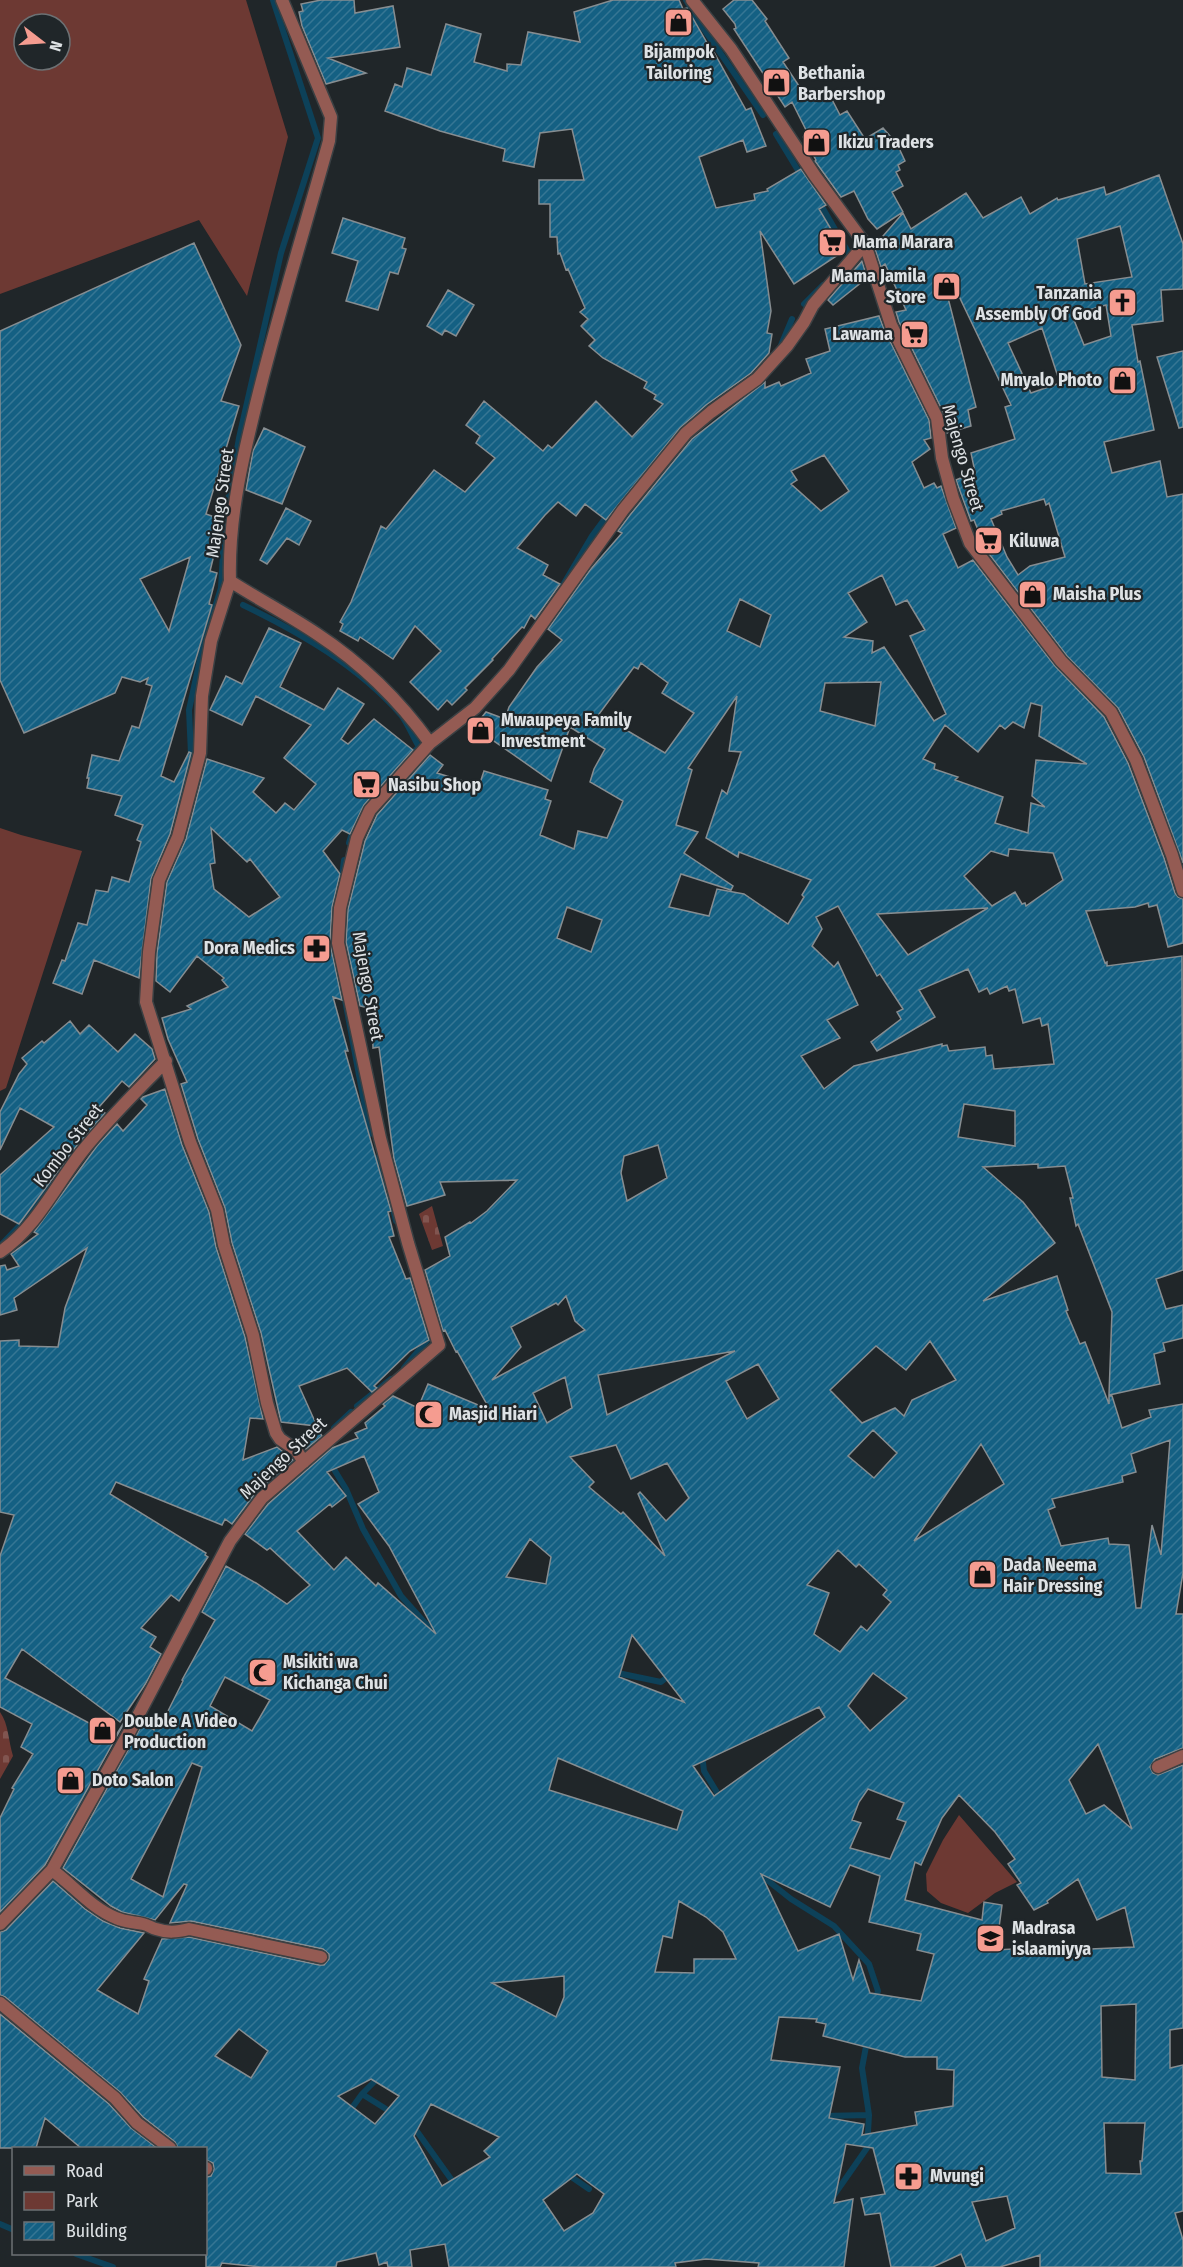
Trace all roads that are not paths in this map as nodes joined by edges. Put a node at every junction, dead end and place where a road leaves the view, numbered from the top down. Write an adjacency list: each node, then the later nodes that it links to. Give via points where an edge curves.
1 (282, 0): 4 (street, Majengo Street, via 331,117 329,141 287,284 237,482 230,533)
2 (692, 0): 3 (street, Majengo Street, via 731,49 815,176)
3 (866, 244): 5 (street, via 813,305 787,346 758,379 686,433 623,510 510,670 475,708); 6 (street, Majengo Street, via 891,325 937,418 942,458 970,543 1060,661 1111,712 1136,760)
4 (230, 581): 5 (street, Majengo Street, via 316,633 375,678); 7 (street, via 211,641 202,696 200,753 178,837 159,880 149,952 146,1002)
5 (430, 743): 9 (street, Majengo Street, via 370,810 357,838 340,908 338,943 380,1138 439,1345)
6 (1183, 891)
7 (166, 1061): 8 (street, Kombo Street, via 82,1152 28,1226); 9 (street, via 190,1142 217,1210 276,1432)
8 (0, 1252)
9 (304, 1462): 12 (street, Majengo Street, via 262,1498 230,1541)
10 (1183, 1756): 11 (street)
11 (1158, 1767)
12 (52, 1869): 13 (street, Majengo Street); 14 (street, via 115,1918 165,1931 189,1929)
13 (0, 1924)
14 (321, 1957)
15 (0, 2003): 16 (street)
16 (169, 2147)

